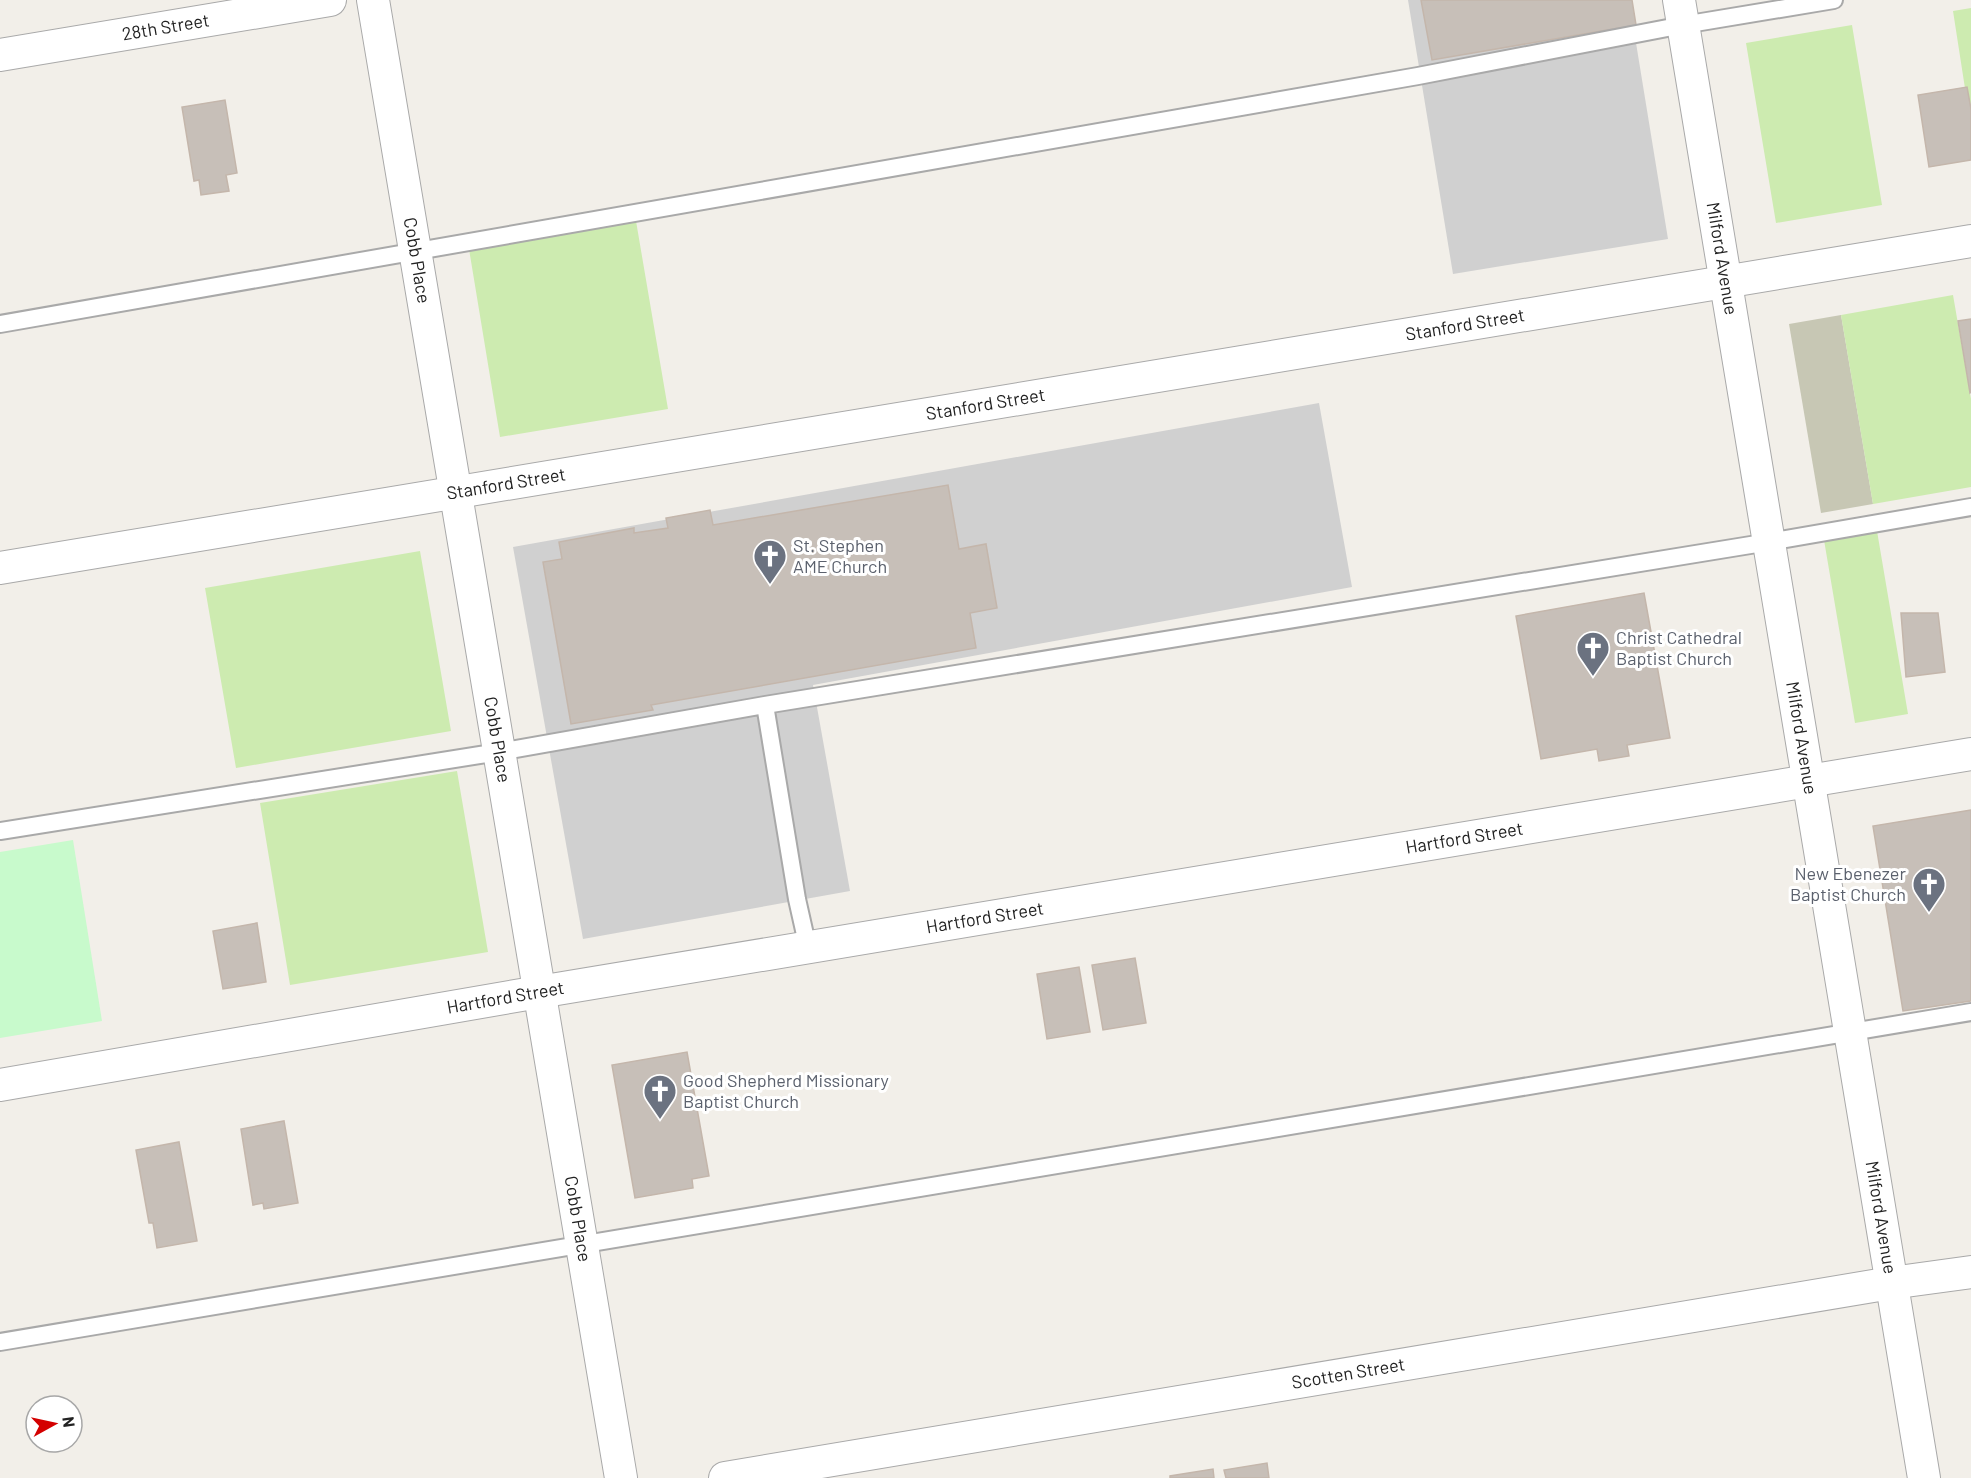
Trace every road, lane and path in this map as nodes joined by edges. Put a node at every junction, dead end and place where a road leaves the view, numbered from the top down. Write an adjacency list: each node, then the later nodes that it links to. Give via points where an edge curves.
1 (330, 0): 5 (street, 28th Street)
2 (373, 0): 7 (street, Cobb Place)
3 (1834, 0): 4 (lane)
4 (1681, 12): 7 (lane, via 1418,76); 8 (street, Milford Avenue)
5 (0, 55)
6 (1971, 241): 8 (street, Stanford Street)
7 (415, 252): 9 (lane); 10 (street, Cobb Place)
8 (1726, 282): 10 (street, Stanford Street); 12 (street, Milford Avenue)
9 (0, 324)
10 (455, 492): 13 (street, Stanford Street); 15 (street, Cobb Place)
11 (1971, 507): 12 (lane)
12 (1769, 542): 14 (lane); 17 (street, Milford Avenue)
13 (0, 568)
14 (765, 705): 15 (lane); 19 (lane)
15 (499, 752): 18 (lane); 20 (street, Cobb Place)
16 (1971, 754): 17 (street, Hartford Street)
17 (1809, 781): 19 (street, Hartford Street); 22 (street, Milford Avenue)
18 (0, 831)
19 (808, 948): 20 (street, Hartford Street)
20 (539, 992): 23 (street, Hartford Street); 24 (street, Cobb Place)
21 (1971, 1012): 22 (lane)
22 (1850, 1032): 24 (lane); 26 (street, Milford Avenue)
23 (0, 1085)
24 (582, 1246): 27 (lane); 28 (street, Cobb Place)
25 (1971, 1272): 26 (street, Scotten Street)
26 (1891, 1283): 29 (street, Scotten Street); 30 (street, Milford Avenue)
27 (0, 1342)
28 (621, 1478)
29 (726, 1478)
30 (1924, 1478)

